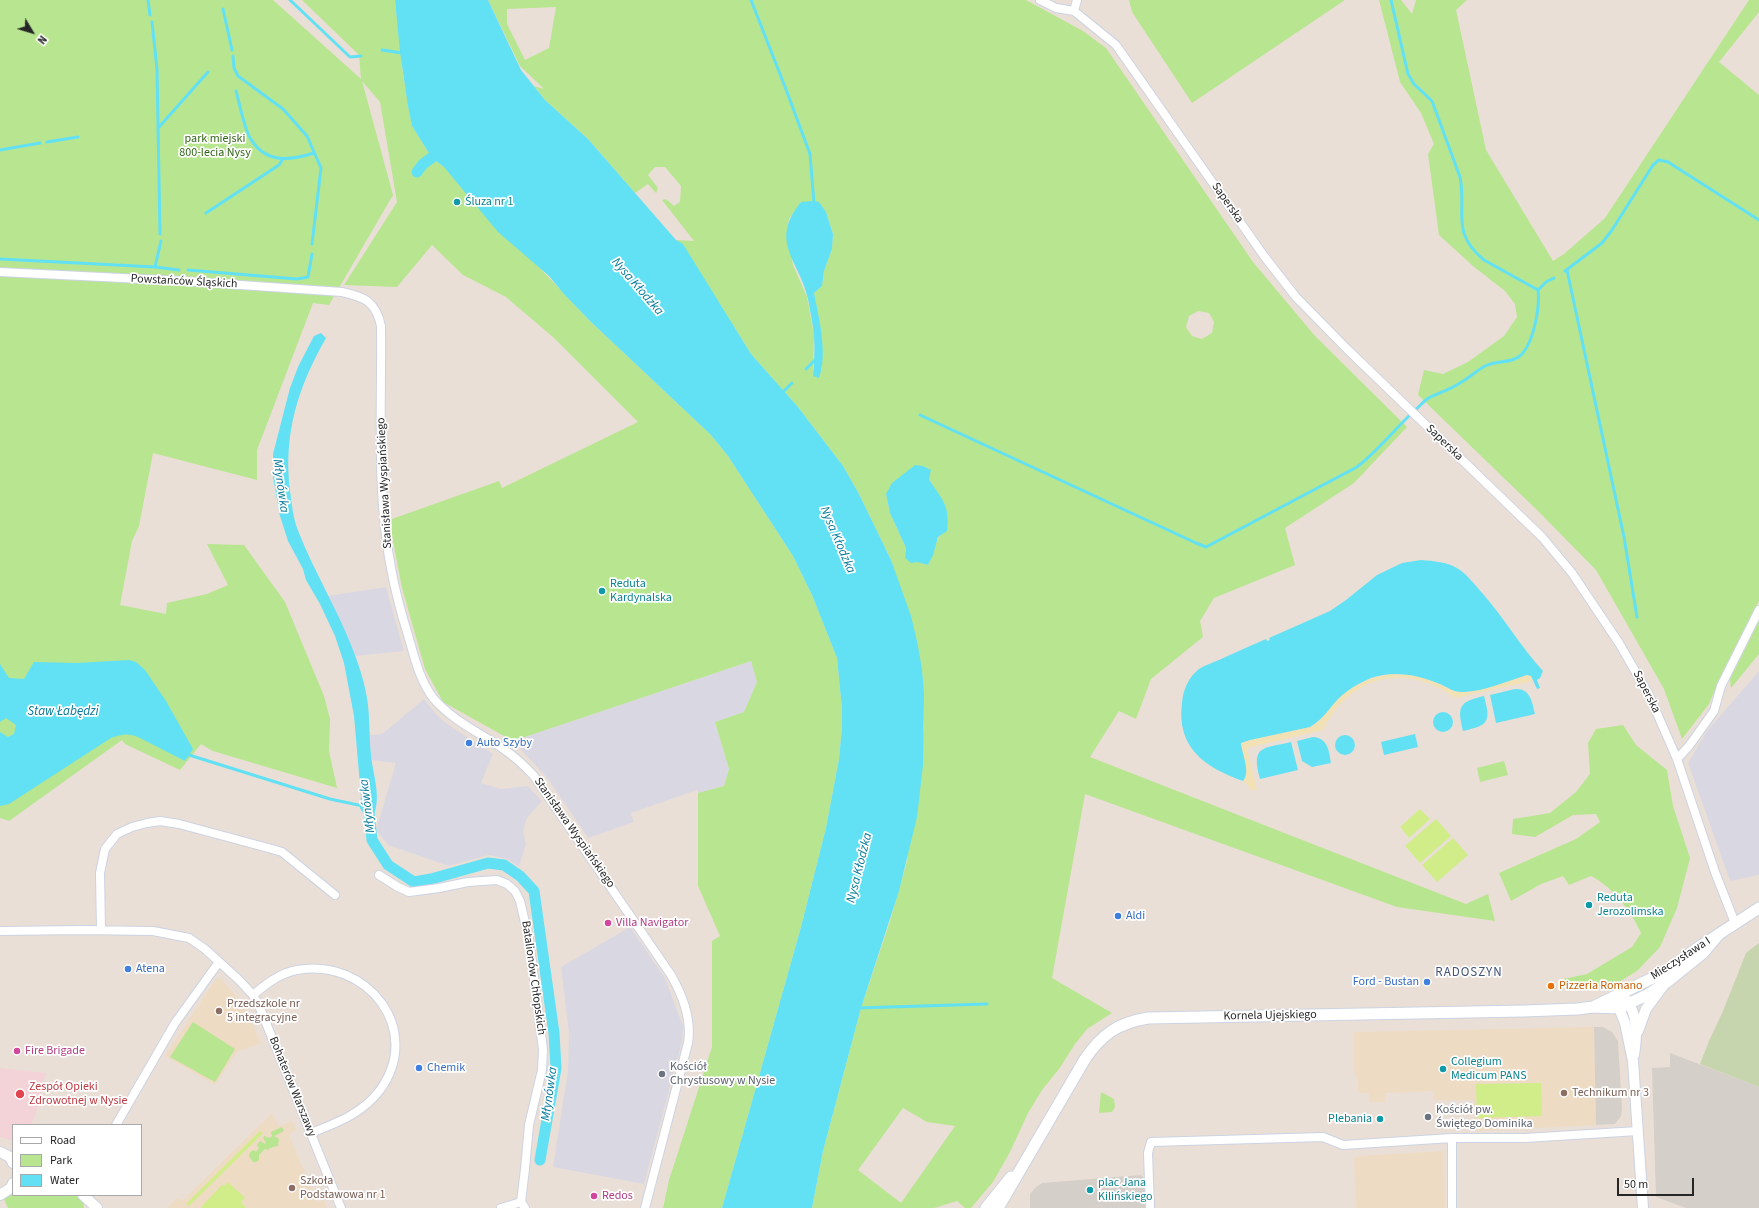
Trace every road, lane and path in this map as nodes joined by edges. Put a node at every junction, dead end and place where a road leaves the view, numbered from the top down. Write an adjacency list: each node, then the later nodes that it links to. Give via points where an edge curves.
1 (1040, 0): 3 (street, Saperska, via 1056,8)
2 (1077, 0): 3 (street)
3 (1074, 11): 7 (street, Saperska, via 1116,45 1264,256 1296,297 1542,537 1572,573 1619,643 1649,695)
4 (0, 272): 5 (street, Powstańców Śląskich, via 183,280 334,292)
5 (367, 300): 37 (street, Stanisława Wyspiańskiego, via 379,315 381,326 384,518 390,566 400,610 424,682 444,710 511,754 534,776 659,956 678,987 685,1005 690,1031 688,1043)
6 (1759, 610): 7 (street, via 1721,686 1714,711)
7 (1677, 759): 11 (street, Saperska)
8 (379, 875): 33 (street, Batalionów Chłopskich, via 409,892 497,880 507,884 520,900 529,939 543,1050 542,1070 529,1125)
9 (335, 895): 12 (street, via 282,852 160,821 117,834 105,849 100,874)
10 (1759, 908): 11 (main road, Mieczysława I)
11 (1735, 923): 14 (main road, Mieczysława I)
12 (101, 930): 13 (street, Bohaterów Warszawy); 15 (street, Bohaterów Warszawy, via 153,931 189,938)
13 (0, 931)
14 (1720, 934): 16 (main road, Mieczysława I, via 1703,953); 17 (main road, Mieczysława I, via 1667,971)
15 (219, 962): 18 (street, Bohaterów Warszawy); 23 (street, via 175,1023)
16 (1667, 982): 19 (main road, Mieczysława I); 21 (street, via 1646,1009)
17 (1621, 994): 19 (street); 20 (main road, Kornela Ujejskiego)
18 (253, 995): 25 (street, Bohaterów Warszawy); 25 (street, via 289,972 312,968 330,969 343,972 369,988 389,1016 395,1052 389,1073 380,1090 348,1118)
19 (1624, 1006): 20 (main road, Kornela Ujejskiego); 21 (street, via 1635,1017); 22 (street)
20 (1593, 1007): 29 (main road, Kornela Ujejskiego, via 1532,1011 1137,1020 1109,1032 1093,1047)
21 (1638, 1031): 22 (street)
22 (1633, 1061): 24 (street)
23 (117, 1124)
24 (1638, 1131): 26 (street, via 1525,1138); 42 (street)
25 (311, 1133): 35 (street, Bohaterów Warszawy)
26 (1452, 1138): 40 (street, via 1343,1145 1323,1137 1151,1142 1148,1161); 41 (street)
27 (0, 1152): 28 (street)
28 (12, 1161)
29 (1022, 1164): 38 (main road, Kornela Ujejskiego); 39 (main road, Kornela Ujejskiego)
30 (12, 1186): 31 (street)
31 (0, 1195)
32 (84, 1196): 34 (street)
33 (523, 1205): 36 (street)
34 (97, 1208)
35 (341, 1208)
36 (501, 1208)
37 (645, 1208)
38 (986, 1208)
39 (998, 1208)
40 (1150, 1208)
41 (1452, 1208)
42 (1643, 1208)

